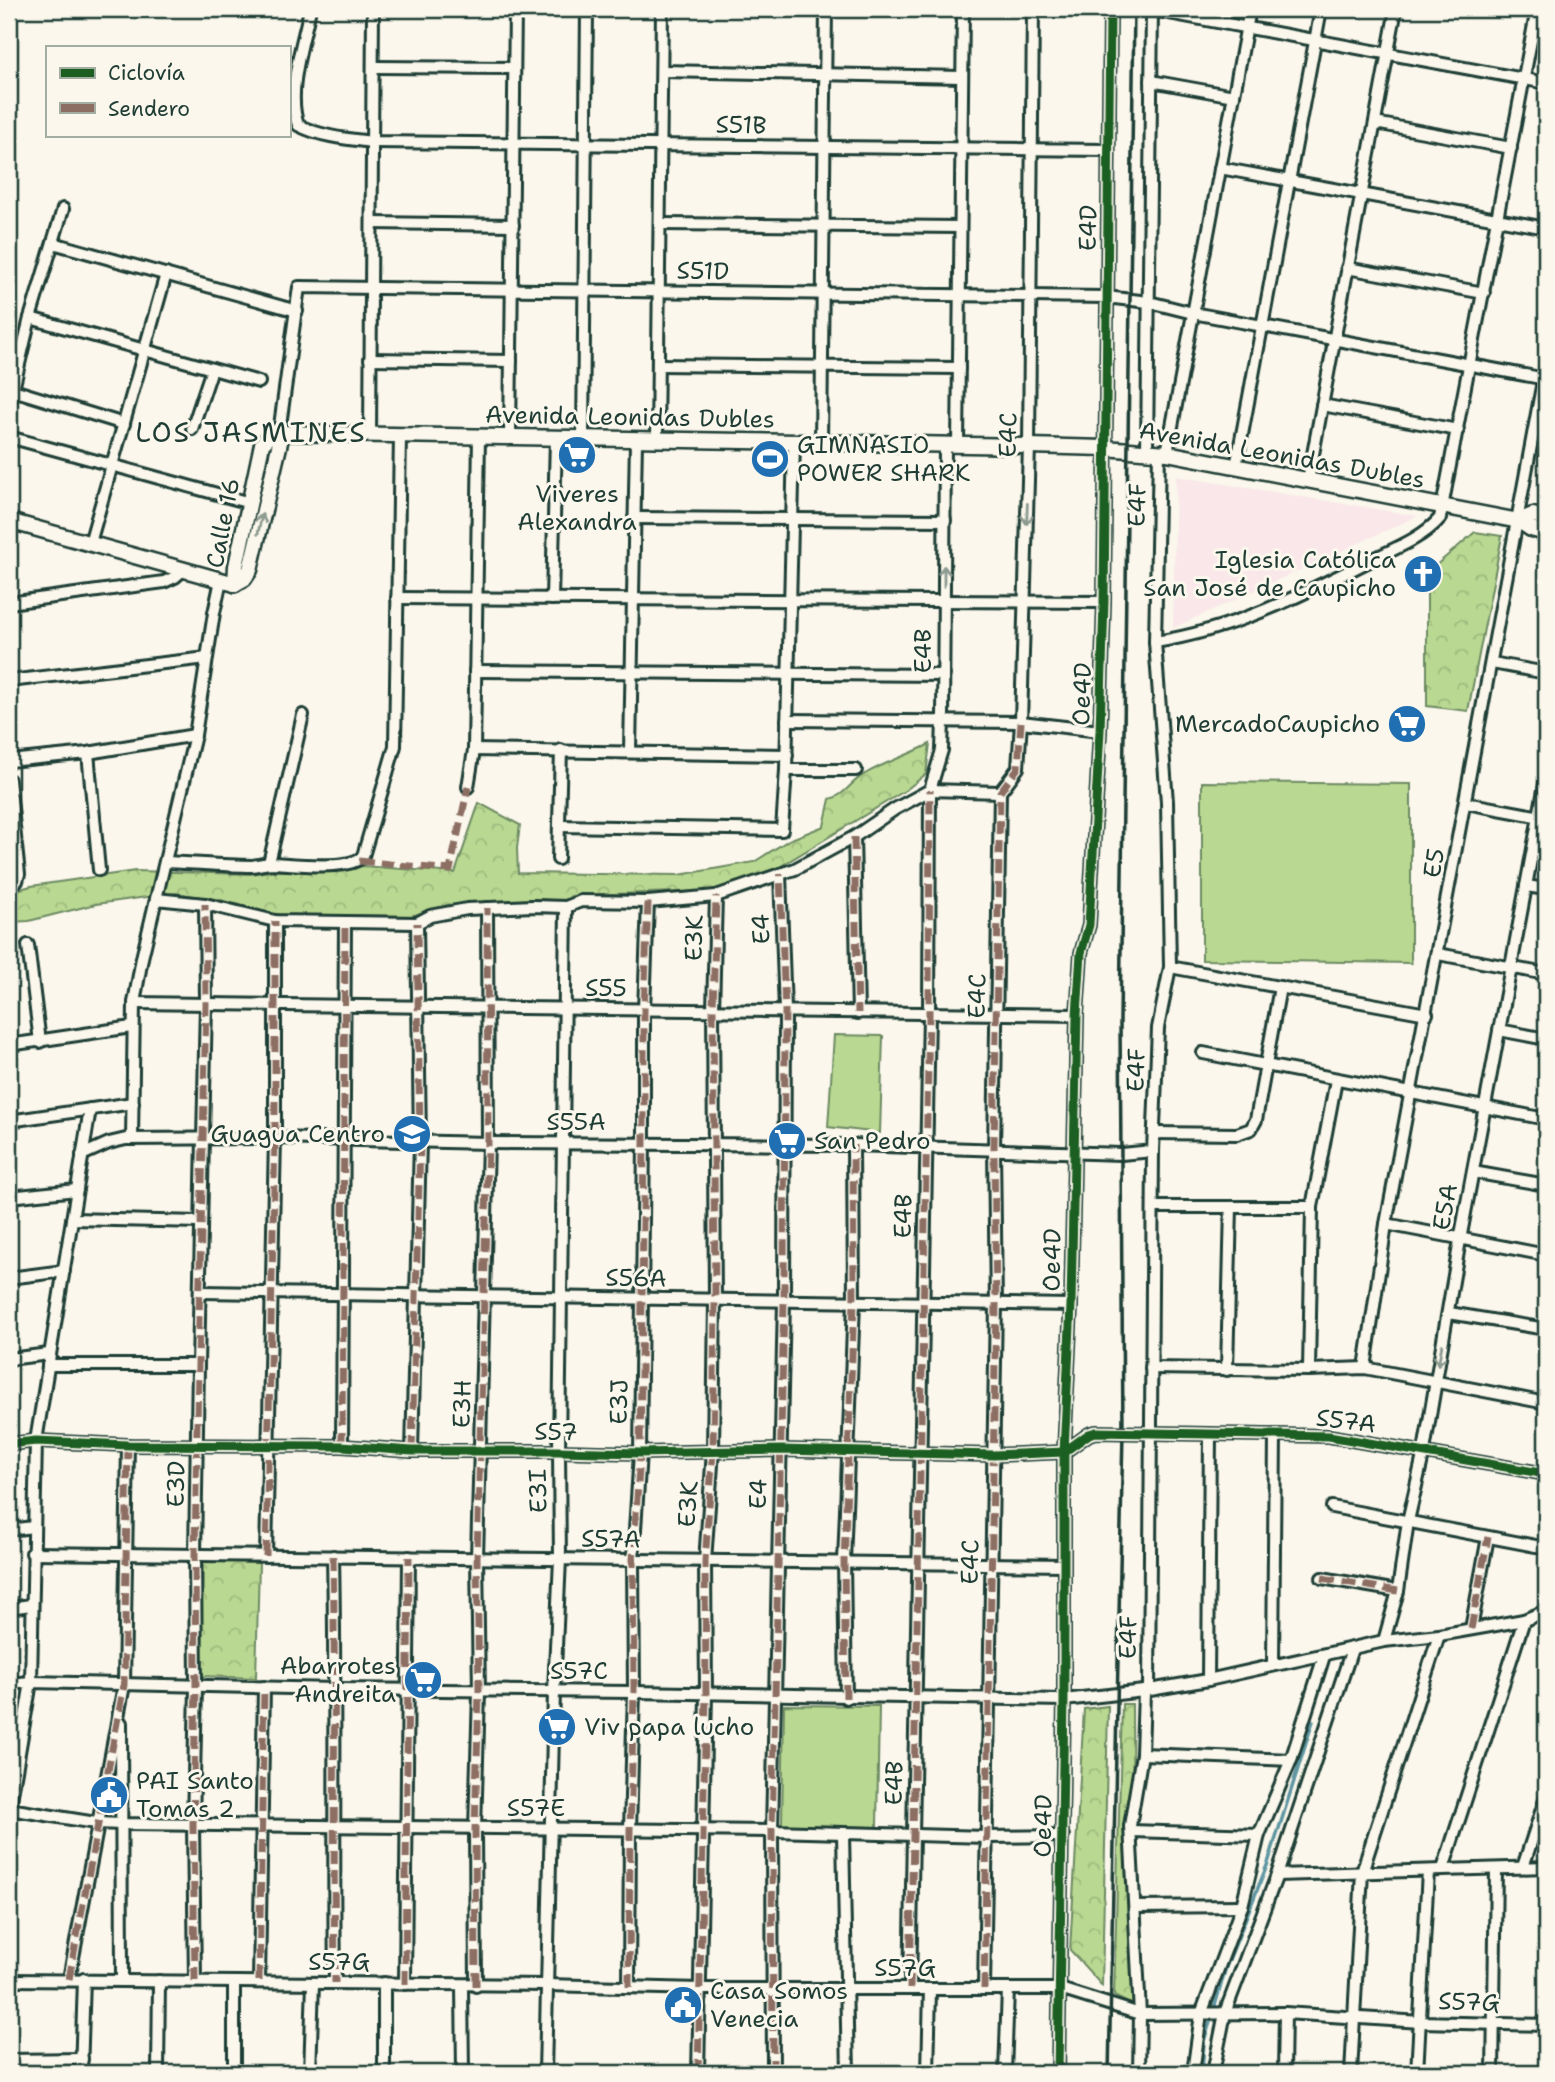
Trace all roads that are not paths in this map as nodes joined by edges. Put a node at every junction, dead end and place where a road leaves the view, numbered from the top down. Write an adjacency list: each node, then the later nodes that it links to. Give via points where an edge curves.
1 (310, 9): 28 (street, S51B, via 294,91 298,125 313,133)
2 (373, 9): 18 (street)
3 (515, 9): 19 (street)
4 (587, 9): 30 (street)
5 (662, 9): 20 (street)
6 (826, 9): 21 (street)
7 (963, 9): 22 (street, E4B)
8 (1033, 9): 35 (street, E4C)
9 (1109, 9): 36 (street, E4D)
10 (1152, 9): 15 (street); 24 (street)
11 (1250, 9): 15 (street, E4F)
12 (1321, 9): 16 (street)
13 (1396, 9): 17 (street)
14 (1537, 9): 23 (street)
15 (1247, 27): 16 (street); 26 (street, E4F)
16 (1316, 40): 17 (street); 38 (street)
17 (1388, 53): 23 (street); 27 (street)
18 (373, 67): 19 (street); 28 (street)
19 (514, 68): 29 (street)
20 (662, 71): 21 (street); 31 (street)
21 (825, 75): 22 (street); 32 (street)
22 (962, 77): 33 (street, E4B)
23 (1524, 78): 25 (street); 34 (street)
24 (1151, 81): 26 (street); 60 (street)
25 (1546, 83)
26 (1234, 96): 37 (street, E4F)
27 (1374, 123): 34 (street); 39 (street)
28 (373, 142): 29 (street, S51B); 42 (street)
29 (513, 143): 30 (street, S51B); 44 (street)
30 (586, 144): 31 (street, S51B); 53 (street)
31 (660, 145): 32 (street, S51B); 43 (street)
32 (824, 146): 33 (street, S51B); 45 (street)
33 (961, 148): 35 (street, S51B); 46 (street, E4B)
34 (1511, 148): 41 (street)
35 (1032, 149): 36 (street, S51B); 58 (street, E4C)
36 (1108, 150): 59 (street, E4D)
37 (1220, 168): 38 (street); 62 (street, E4F)
38 (1290, 181): 39 (street); 64 (street)
39 (1361, 194): 41 (street); 49 (street)
40 (63, 209): 48 (street)
41 (1497, 219): 47 (street); 56 (street)
42 (372, 223): 44 (street); 51 (street)
43 (660, 224): 45 (street); 54 (street)
44 (513, 225): 52 (street)
45 (823, 225): 46 (street); 55 (street)
46 (960, 227): 57 (street, E4B)
47 (1546, 228)
48 (53, 243): 50 (street); 63 (street)
49 (1348, 268): 56 (street); 65 (street)
50 (166, 274): 61 (street); 66 (street)
51 (371, 288): 52 (street, S51D); 61 (street, S51D, via 299,287); 67 (street)
52 (512, 290): 53 (street, S51D); 68 (street)
53 (584, 290): 54 (street, S51D); 90 (street)
54 (659, 291): 55 (street, S51D); 69 (street)
55 (822, 293): 57 (street, S51D); 72 (street)
56 (1484, 293): 70 (street)
57 (960, 294): 58 (street, S51D); 74 (street, E4B)
58 (1031, 295): 59 (street, S51D); 96 (street, E4C)
59 (1106, 297): 60 (street, S51D); 97 (street, E4D)
60 (1149, 302): 62 (street, S51D); 98 (street)
61 (297, 311): 83 (street)
62 (1193, 313): 64 (street, S51D); 98 (street, E4F)
63 (30, 318): 66 (street); 77 (street)
64 (1262, 326): 65 (street, S51D); 100 (street)
65 (1334, 340): 70 (street, S51D); 78 (street)
66 (144, 350): 73 (street); 80 (street)
67 (370, 359): 68 (street); 84 (street)
68 (511, 361): 88 (street)
69 (658, 365): 72 (street); 92 (street)
70 (1470, 365): 75 (street, S51D); 82 (street)
71 (1546, 365): 75 (street, E5)
72 (822, 367): 74 (street); 94 (street)
73 (212, 369): 76 (street); 81 (street)
74 (959, 369): 95 (street, E4B)
75 (1545, 378): 109 (street, E5)
76 (259, 382)
77 (13, 390): 79 (street); 80 (street)
78 (1322, 405): 82 (street); 101 (street)
79 (9, 407)
80 (124, 424): 99 (street)
81 (192, 429)
82 (1458, 430): 103 (street)
83 (279, 433): 84 (main road, Avenida Leonidas Dubles); 102 (main road, Calle 16, via 262,444); 113 (main road, Calle 16, one-way to 83, via 244,579 250,570)
84 (370, 436): 85 (main road, Avenida Leonidas Dubles)
85 (400, 436): 87 (main road, Avenida Leonidas Dubles); 114 (street)
86 (9, 437): 99 (street)
87 (479, 437): 88 (main road, Avenida Leonidas Dubles); 115 (street)
88 (510, 438): 89 (main road, Avenida Leonidas Dubles)
89 (556, 438): 90 (main road, Avenida Leonidas Dubles); 116 (street)
90 (583, 439): 91 (main road, Avenida Leonidas Dubles)
91 (636, 441): 92 (main road, Avenida Leonidas Dubles); 104 (street)
92 (657, 441): 93 (main road, Avenida Leonidas Dubles)
93 (794, 443): 94 (main road, Avenida Leonidas Dubles); 106 (street)
94 (821, 443): 95 (main road, Avenida Leonidas Dubles)
95 (952, 445): 96 (main road, Avenida Leonidas Dubles); 107 (street, E4B)
96 (1029, 446): 97 (main road, Avenida Leonidas Dubles); 120 (street, E4C, one-way to 120)
97 (1105, 448): 98 (main road, Avenida Leonidas Dubles); 121 (street, Oe4D)
98 (1158, 452): 100 (main road, Avenida Leonidas Dubles); 123 (street, E4F)
99 (111, 465): 102 (street); 111 (street)
100 (1236, 467): 101 (main road, Avenida Leonidas Dubles)
101 (1307, 481): 103 (main road, Avenida Leonidas Dubles)
102 (250, 503): 113 (main road, Calle 16, via 234,575)
103 (1444, 506): 109 (main road, Avenida Leonidas Dubles); 123 (street, via 1430,528 1288,603)
104 (635, 518): 106 (street); 117 (street)
105 (1546, 518): 109 (main road, Avenida Leonidas Dubles, via 1533,515)
106 (792, 520): 107 (street); 118 (street)
107 (945, 520): 119 (street, E4B, one-way to 107)
108 (9, 521): 111 (main road)
109 (1519, 521): 110 (main road, Avenida Leonidas Dubles); 125 (street, E5)
110 (1546, 533)
111 (90, 543): 112 (main road)
112 (183, 570): 113 (main road); 122 (street, via 164,582)
113 (228, 582): 124 (street)
114 (397, 598): 115 (street); 157 (street, via 395,746 363,856 359,861 316,865)
115 (476, 598): 116 (street); 126 (street)
116 (552, 598): 117 (street)
117 (633, 599): 118 (street); 127 (street)
118 (790, 600): 119 (street); 128 (street)
119 (944, 601): 120 (street); 130 (street, E4B)
120 (1024, 601): 121 (street); 135 (street, E4C)
121 (1104, 602): 136 (street, Oe4D)
122 (9, 603)
123 (1155, 642): 174 (street, E4F, via 1167,802)
124 (207, 658): 131 (street); 137 (street)
125 (1492, 663): 129 (street); 151 (street, E5)
126 (475, 671): 127 (street); 138 (street)
127 (631, 671): 128 (street); 140 (street)
128 (789, 673): 130 (street); 133 (street)
129 (1546, 673)
130 (944, 675): 134 (street, E4B)
131 (9, 681)
132 (303, 715): 157 (street)
133 (788, 720): 134 (street); 142 (street)
134 (943, 720): 135 (street); 149 (street, E4B, via 942,750)
135 (1020, 722): 136 (street); 150 (street, E4C, via 1018,768)
136 (1100, 731): 192 (street, Oe4D, via 1089,925 1081,953)
137 (195, 735): 141 (street); 156 (street)
138 (474, 750): 139 (street); 148 (street)
139 (561, 750): 140 (street); 153 (street)
140 (630, 751): 142 (street)
141 (88, 753): 143 (street); 158 (street)
142 (787, 755): 144 (street)
143 (9, 761)
144 (786, 770): 145 (street); 153 (street, via 784,827 778,831)
145 (856, 771)
146 (1546, 779): 152 (street, E5A)
147 (9, 780): 160 (street, via 19,874)
148 (468, 787)
149 (930, 790): 150 (street); 154 (street); 189 (street, E4B)
150 (1000, 792): 190 (street, E4C)
151 (1466, 803): 152 (street); 173 (street, E5)
152 (1543, 817): 161 (street, E5A)
153 (559, 826): 155 (street)
154 (854, 837): 159 (street); 188 (street)
155 (558, 859)
156 (165, 862): 157 (street); 164 (street)
157 (269, 863)
158 (99, 870)
159 (780, 874): 163 (street); 187 (street, E4)
160 (13, 883)
161 (1526, 886): 162 (street); 175 (street, E5A)
162 (1546, 889)
163 (716, 896): 165 (street); 186 (street, E3K)
164 (156, 899): 166 (street); 178 (street)
165 (648, 902): 167 (street, via 581,901); 185 (street, E3J)
166 (205, 904): 169 (street); 179 (street, E3D)
167 (566, 907): 168 (street); 184 (street, E3I)
168 (487, 908): 171 (street, via 446,912); 183 (street, E3H)
169 (275, 921): 170 (street); 180 (street)
170 (345, 922): 171 (street); 181 (street)
171 (417, 923): 182 (street)
172 (28, 945): 196 (street)
173 (1438, 954): 175 (street); 191 (street, E5)
174 (1170, 967): 177 (street); 207 (street, E4F, via 1158,1028)
175 (1511, 967): 176 (street); 194 (street, E5A)
176 (1546, 974)
177 (1280, 987): 191 (street); 199 (street)
178 (134, 1003): 179 (street, S55); 193 (street)
179 (206, 1004): 180 (street, S55); 210 (street, E3D)
180 (275, 1005): 181 (street, S55); 208 (street)
181 (346, 1006): 182 (street, S55); 211 (street)
182 (419, 1007): 183 (street, S55); 212 (street)
183 (489, 1008): 184 (street, S55); 213 (street, E3H)
184 (565, 1008): 185 (street, S55); 214 (street, E3I)
185 (643, 1010): 186 (street, S55); 215 (street, E3J)
186 (713, 1010): 187 (street, S55); 217 (street, E3K)
187 (785, 1011): 188 (street, S55); 216 (street, E4)
188 (858, 1013): 189 (street, S55)
189 (929, 1014): 190 (street, S55); 219 (street, E4B)
190 (997, 1014): 192 (street, S55); 220 (street, E4C)
191 (1427, 1014): 201 (street, E5)
192 (1077, 1015): 221 (street, Oe4D)
193 (132, 1027): 196 (street); 202 (street)
194 (1499, 1030): 195 (street); 203 (street, E5A)
195 (1546, 1039)
196 (40, 1042): 197 (street)
197 (9, 1045)
198 (1203, 1053): 199 (street)
199 (1266, 1065): 200 (street); 207 (street, via 1251,1129 1237,1134)
200 (1336, 1080): 201 (street); 230 (street)
201 (1412, 1094): 203 (street); 233 (street, E5)
202 (133, 1103): 204 (street); 209 (street)
203 (1485, 1107): 205 (street); 224 (street, E5A)
204 (90, 1109): 206 (street); 223 (street)
205 (1546, 1119)
206 (9, 1121)
207 (1154, 1133): 222 (street, E4F)
208 (275, 1138): 210 (street, S55A); 211 (street, S55A); 239 (street)
209 (132, 1139): 210 (street, S55A); 223 (street, S55A, via 109,1143)
210 (203, 1139): 232 (street, E3D)
211 (345, 1140): 212 (street, S55A); 240 (street)
212 (420, 1142): 213 (street, S55A); 241 (street)
213 (488, 1143): 214 (street, S55A); 242 (street, E3H)
214 (562, 1143): 215 (street, S55A); 243 (street, E3I)
215 (644, 1143): 217 (street, S55A); 244 (street, E3J)
216 (784, 1144): 217 (street, S55A); 218 (street, S55A); 246 (street, E4)
217 (713, 1145): 245 (street, E3K)
218 (853, 1145): 219 (street, S55A); 247 (street)
219 (925, 1147): 220 (street, S55A); 248 (street, E4B)
220 (994, 1149): 221 (street, S55A); 249 (street, E4C)
221 (1073, 1151): 222 (street, S55A); 250 (street, Oe4D)
222 (1153, 1151): 228 (street, E4F)
223 (82, 1156): 226 (street)
224 (1473, 1172): 225 (street); 234 (street, E5A)
225 (1546, 1185)
226 (77, 1190): 227 (street); 231 (street)
227 (9, 1197)
228 (1154, 1207): 229 (street); 256 (street, E4F)
229 (1231, 1207): 230 (street); 258 (street)
230 (1312, 1207): 259 (street)
231 (72, 1219): 232 (street); 236 (street)
232 (201, 1222): 238 (street, E3D)
233 (1386, 1224): 234 (street); 257 (street, E5)
234 (1460, 1240): 235 (street); 251 (street, E5A)
235 (1546, 1255)
236 (64, 1270): 237 (street); 254 (street)
237 (9, 1278)
238 (201, 1292): 239 (street, S56A); 255 (street, E3D)
239 (271, 1293): 240 (street, S56A); 267 (street)
240 (344, 1295): 241 (street, S56A); 270 (street)
241 (417, 1296): 242 (street, S56A); 272 (street)
242 (484, 1297): 243 (street, S56A); 273 (street, E3H)
243 (561, 1298): 244 (street, S56A); 274 (street, E3I)
244 (641, 1299): 245 (street, S56A); 279 (street, E3J)
245 (715, 1300): 246 (street, S56A); 275 (street, E3K)
246 (784, 1301): 247 (street, S56A); 271 (street, E4)
247 (854, 1302): 248 (street, S56A); 277 (street)
248 (922, 1303): 249 (street, S56A); 280 (street, E4B)
249 (996, 1304): 250 (street, S56A); 281 (street, E4C)
250 (1071, 1306): 278 (street, Oe4D)
251 (1449, 1313): 252 (street); 260 (street, E5A, one-way to 260)
252 (1546, 1329)
253 (9, 1359): 254 (street)
254 (48, 1359): 255 (street); 265 (street)
255 (198, 1365): 269 (street, E3D)
256 (1151, 1368): 258 (street); 262 (street, E4F)
257 (1365, 1368): 259 (street); 260 (street)
258 (1227, 1370): 259 (street)
259 (1309, 1370)
260 (1435, 1383): 261 (street); 276 (street, E5A)
261 (1546, 1403)
262 (1151, 1432): 263 (street, S57A); 278 (street, S57A, via 1096,1432); 325 (street, E4F)
263 (1210, 1435): 264 (street, S57A); 316 (street)
264 (1275, 1435): 276 (street, S57A, via 1329,1436); 315 (street)
265 (36, 1441): 266 (street, S57); 268 (street, S57); 285 (street)
266 (9, 1444)
267 (270, 1444): 269 (street, S57); 270 (street, S57); 292 (street)
268 (128, 1445): 269 (street, S57); 290 (street)
269 (198, 1445): 291 (street, E3D)
270 (342, 1446): 272 (street, S57)
271 (781, 1450): 275 (street, S57); 277 (street, S57); 299 (street, E4)
272 (412, 1451): 273 (street, S57)
273 (480, 1451): 274 (street, S57); 295 (street, E3H)
274 (559, 1451): 279 (street, S57); 296 (street, E3I)
275 (713, 1451): 279 (street, S57); 298 (street, E3K)
276 (1423, 1451): 282 (street, S57A); 284 (street, E5A)
277 (848, 1452): 280 (street, S57); 300 (street)
278 (1064, 1452): 281 (street, S57); 303 (street, Oe4D)
279 (640, 1453): 297 (street, E3J)
280 (919, 1454): 281 (street, S57); 301 (street, E4B)
281 (994, 1455): 302 (street, E4C)
282 (1546, 1474)
283 (1332, 1507): 284 (street)
284 (1408, 1521): 287 (street); 305 (street, E5A)
285 (33, 1527): 286 (street); 289 (street)
286 (9, 1530)
287 (1488, 1536): 288 (street); 310 (street)
288 (1546, 1548)
289 (32, 1553): 290 (street, S57A); 306 (street)
290 (126, 1554): 291 (street, S57A); 319 (street)
291 (195, 1555): 292 (street, S57A); 320 (street, E3D)
292 (266, 1556): 293 (street, S57A)
293 (333, 1556): 294 (street, S57A); 322 (street)
294 (409, 1557): 295 (street, S57A); 323 (street)
295 (477, 1558): 296 (street, S57A); 326 (street, E3H)
296 (560, 1559): 297 (street, S57A); 324 (street, E3I)
297 (633, 1560): 298 (street, S57A); 327 (street, E3J)
298 (705, 1561): 299 (street, S57A); 328 (street, E3K)
299 (777, 1562): 300 (street, S57A); 329 (street, E4)
300 (844, 1562): 301 (street, S57A); 330 (street)
301 (917, 1563): 302 (street, S57A); 331 (street, E4B)
302 (990, 1564): 303 (street, S57A); 332 (street, E4C)
303 (1064, 1565): 333 (street, Oe4D)
304 (1322, 1578): 305 (street)
305 (1398, 1591): 312 (street, E5A)
306 (31, 1605): 307 (street); 317 (street)
307 (9, 1608)
308 (1546, 1608): 309 (street, S57C)
309 (1524, 1620): 310 (street, S57C); 359 (street)
310 (1471, 1629): 311 (street, S57C)
311 (1439, 1635): 312 (street, S57C); 360 (street)
312 (1384, 1641): 313 (street, S57C)
313 (1352, 1649): 314 (street, S57C); 362 (street)
314 (1324, 1656): 315 (street, S57C); 336 (street)
315 (1273, 1665): 316 (street, S57C)
316 (1209, 1680): 325 (street, S57C)
317 (31, 1682): 318 (street, S57C); 319 (street, S57C); 338 (street)
318 (9, 1684)
319 (124, 1685): 320 (street, S57C); 334 (street)
320 (196, 1686): 321 (street, S57C); 341 (street, E3D)
321 (264, 1687): 322 (street, S57C); 342 (street)
322 (335, 1689): 323 (street, S57C); 343 (street)
323 (407, 1690): 326 (street, S57C); 344 (street)
324 (554, 1691): 326 (street, S57C); 327 (street, S57C); 346 (street, E3I)
325 (1146, 1691): 333 (street, S57C); 335 (street, E4F)
326 (479, 1692): 345 (street, E3H)
327 (634, 1692): 328 (street, S57C); 347 (street, E3J)
328 (706, 1694): 329 (street, S57C); 348 (street, E3K)
329 (776, 1696): 330 (street, S57C); 349 (street, E4)
330 (846, 1698): 331 (street, S57C)
331 (916, 1699): 332 (street, S57C); 352 (street, E4B)
332 (990, 1700): 333 (street, S57C); 355 (street, E4C)
333 (1064, 1700): 354 (street, Oe4D)
334 (121, 1703): 339 (street); 340 (street)
335 (1142, 1754): 336 (street); 350 (street, E4F)
336 (1291, 1760): 353 (street)
337 (1546, 1797): 356 (street)
338 (9, 1811): 339 (street, S57E)
339 (96, 1823): 340 (street, S57E); 365 (street)
340 (122, 1824): 341 (street, S57E); 367 (street)
341 (192, 1825): 342 (street, S57E); 370 (street, E3D)
342 (262, 1827): 343 (street, S57E); 371 (street)
343 (333, 1827): 344 (street, S57E); 374 (street)
344 (405, 1828): 345 (street, S57E); 376 (street)
345 (475, 1829): 346 (street, S57E); 379 (street, E3H)
346 (551, 1830): 347 (street, S57E); 377 (street, E3I)
347 (630, 1830): 348 (street, S57E); 380 (street, E3J)
348 (703, 1830): 349 (street, S57E); 381 (street, E3K)
349 (772, 1831): 351 (street, S57E); 382 (street, E4)
350 (1130, 1831): 353 (street); 364 (street, E4F)
351 (843, 1833): 352 (street, S57E); 388 (street)
352 (915, 1835): 355 (street, S57E); 383 (street, E4B)
353 (1259, 1835): 363 (street)
354 (1063, 1836): 355 (street, S57E); 387 (street, Oe4D)
355 (987, 1837): 385 (street, E4C)
356 (1523, 1867): 357 (street); 358 (street)
357 (1546, 1867)
358 (1496, 1869): 359 (street); 395 (street)
359 (1443, 1870): 361 (street)
360 (1362, 1871): 361 (street); 362 (street); 393 (street)
361 (1428, 1871): 394 (street)
362 (1277, 1875): 389 (street)
363 (1242, 1906): 364 (street); 392 (street)
364 (1135, 1907): 391 (street, E4F)
365 (69, 1979): 366 (street, S57G); 368 (street, S57G)
366 (84, 1979): 367 (street, S57G); 397 (street)
367 (122, 1979): 369 (street, S57G)
368 (9, 1980)
369 (159, 1981): 370 (street, S57G); 400 (street)
370 (195, 1981): 372 (street, S57G)
371 (259, 1982): 372 (street, S57G); 373 (street, S57G)
372 (234, 1983): 401 (street)
373 (313, 1983): 374 (street, S57G); 402 (street)
374 (335, 1983): 375 (street, S57G)
375 (384, 1983): 376 (street, S57G); 403 (street)
376 (405, 1984): 378 (street, S57G)
377 (546, 1985): 379 (street, S57G); 380 (street, S57G); 405 (street, E3I)
378 (462, 1986): 379 (street, S57G); 404 (street)
379 (476, 1986)
380 (629, 1987): 381 (street, S57G)
381 (700, 1989): 382 (street, S57G); 406 (street, E3K)
382 (774, 1989): 388 (street, S57G); 407 (street, E4)
383 (910, 1989): 384 (street, S57G); 388 (street, S57G)
384 (930, 1989): 385 (street, S57G); 409 (street)
385 (984, 1989): 386 (street, S57G)
386 (1008, 1989): 387 (street, S57G); 410 (street)
387 (1060, 1989): 391 (street, S57G); 411 (street, Oe4D)
388 (847, 1990): 408 (street)
389 (1225, 2013): 390 (street, S57G); 392 (street, S57G); 414 (street)
390 (1285, 2013): 393 (street, S57G); 415 (street)
391 (1140, 2014): 392 (street, S57G); 412 (street, E4F)
392 (1201, 2014): 413 (street)
393 (1354, 2016): 394 (street, S57G); 416 (street)
394 (1421, 2022): 395 (street, S57G); 417 (street)
395 (1495, 2024): 396 (street, S57G); 418 (street)
396 (1546, 2025)
397 (82, 2059): 398 (street); 399 (street)
398 (9, 2060)
399 (81, 2073)
400 (158, 2073)
401 (234, 2073)
402 (310, 2073)
403 (384, 2073)
404 (463, 2073)
405 (545, 2073)
406 (698, 2073)
407 (773, 2073)
408 (848, 2073)
409 (928, 2073)
410 (1005, 2073)
411 (1058, 2073)
412 (1139, 2073)
413 (1193, 2073)
414 (1213, 2073)
415 (1284, 2073)
416 (1351, 2073)
417 (1417, 2073)
418 (1493, 2073)

